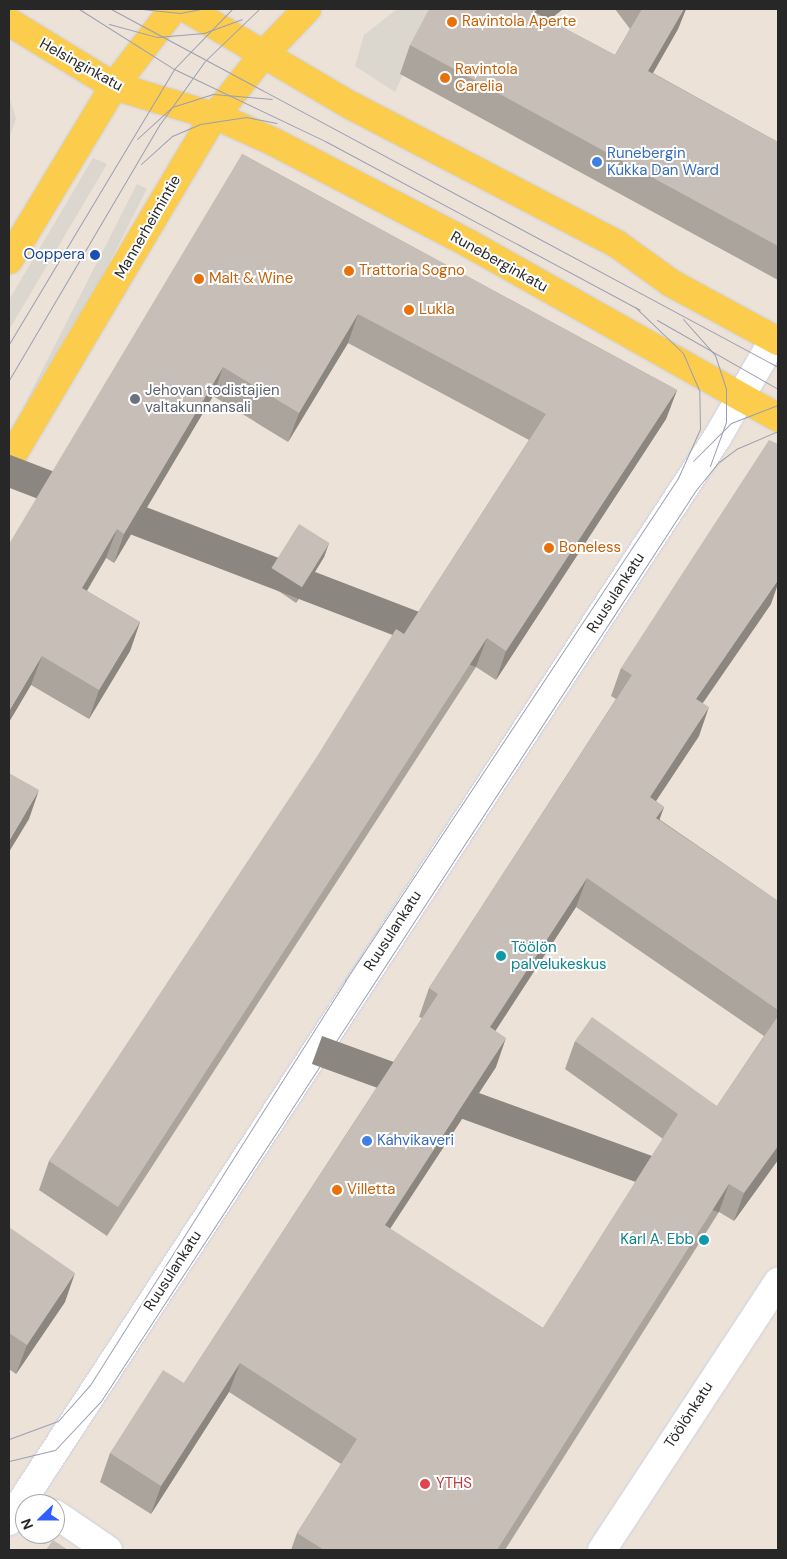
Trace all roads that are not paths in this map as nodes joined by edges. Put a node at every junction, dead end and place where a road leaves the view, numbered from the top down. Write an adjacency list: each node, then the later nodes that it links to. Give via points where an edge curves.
1 (173, 9): 6 (main road)
2 (187, 9): 5 (main road)
3 (307, 9): 5 (main road, Mannerheimintie)
4 (9, 22): 6 (main road, Helsinginkatu)
5 (263, 55): 7 (main road, Mannerheimintie); 9 (main road, via 617,244 671,283)
6 (114, 86): 7 (main road, Helsinginkatu); 8 (main road)
7 (215, 116): 10 (main road, Runeberginkatu, via 452,235); 12 (main road, Mannerheimintie)
8 (9, 260)
9 (776, 340): 10 (street, Ruusulankatu)
10 (742, 398): 11 (main road, Runeberginkatu); 14 (street, Ruusulankatu)
11 (778, 418)
12 (9, 461)
13 (778, 1282): 18 (street, Töölönkatu)
14 (25, 1493): 15 (street, Ruusulankatu)
15 (9, 1521)
16 (65, 1521): 17 (street)
17 (108, 1550)
18 (602, 1550)

